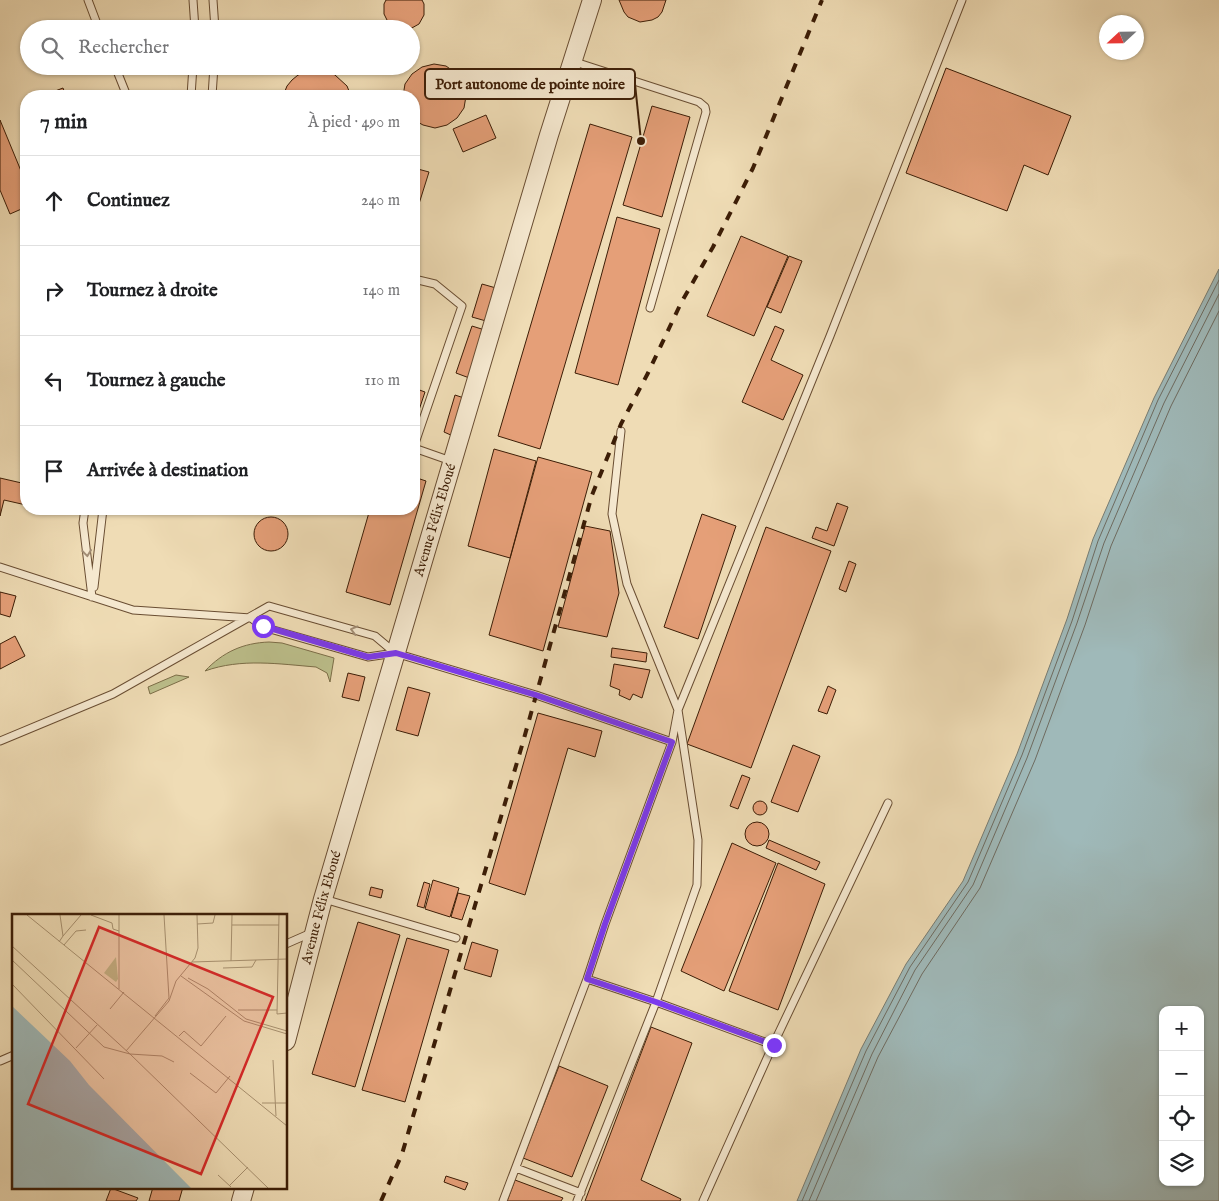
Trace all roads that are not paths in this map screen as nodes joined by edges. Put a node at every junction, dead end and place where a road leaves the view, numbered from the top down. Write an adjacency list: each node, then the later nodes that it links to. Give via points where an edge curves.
1 (88, 0): 6 (lane)
2 (194, 0): 7 (lane)
3 (213, 0): 8 (lane)
4 (592, 0): 9 (street, Avenue Félix Eboué)
5 (962, 0): 28 (lane)
6 (96, 20)
7 (195, 20)
8 (214, 20)
9 (572, 61): 17 (lane, via 706,107); 21 (street, Avenue Félix Eboué)
10 (119, 75): 13 (lane)
11 (192, 75): 14 (lane)
12 (213, 75): 15 (lane)
13 (125, 90)
14 (191, 90)
15 (212, 90)
16 (420, 280): 18 (lane, via 435,284 462,306)
17 (650, 308)
18 (420, 429)
19 (621, 430): 28 (lane, via 612,514 627,584)
20 (420, 449): 21 (lane)
21 (452, 461): 27 (street, Avenue Félix Eboué)
22 (84, 515): 25 (lane, one-way to 25)
23 (102, 515): 25 (lane)
24 (0, 567): 25 (lane)
25 (92, 597): 26 (lane, via 133,610)
26 (251, 618): 27 (lane, via 263,626 368,657); 27 (lane, one-way to 26, via 375,636 269,606); 29 (lane, via 113,694)
27 (396, 653): 30 (lane, via 536,695); 32 (street, Avenue Félix Eboué)
28 (678, 710): 30 (lane); 37 (lane, via 698,840 698,884)
29 (0, 741)
30 (672, 742): 36 (lane)
31 (888, 804): 39 (lane)
32 (323, 899): 33 (street, Avenue Félix Eboué); 34 (lane)
33 (315, 932): 35 (lane); 38 (street, Avenue Félix Eboué)
34 (456, 938)
35 (288, 943)
36 (587, 979): 37 (lane); 42 (lane)
37 (656, 1002): 39 (lane); 44 (lane)
38 (288, 1033)
39 (774, 1045): 48 (lane)
40 (12, 1056): 41 (lane)
41 (0, 1060)
42 (516, 1168): 44 (lane); 46 (lane)
43 (245, 1188): 45 (street)
44 (581, 1193): 47 (lane)
45 (241, 1201)
46 (503, 1201)
47 (577, 1201)
48 (703, 1201)

